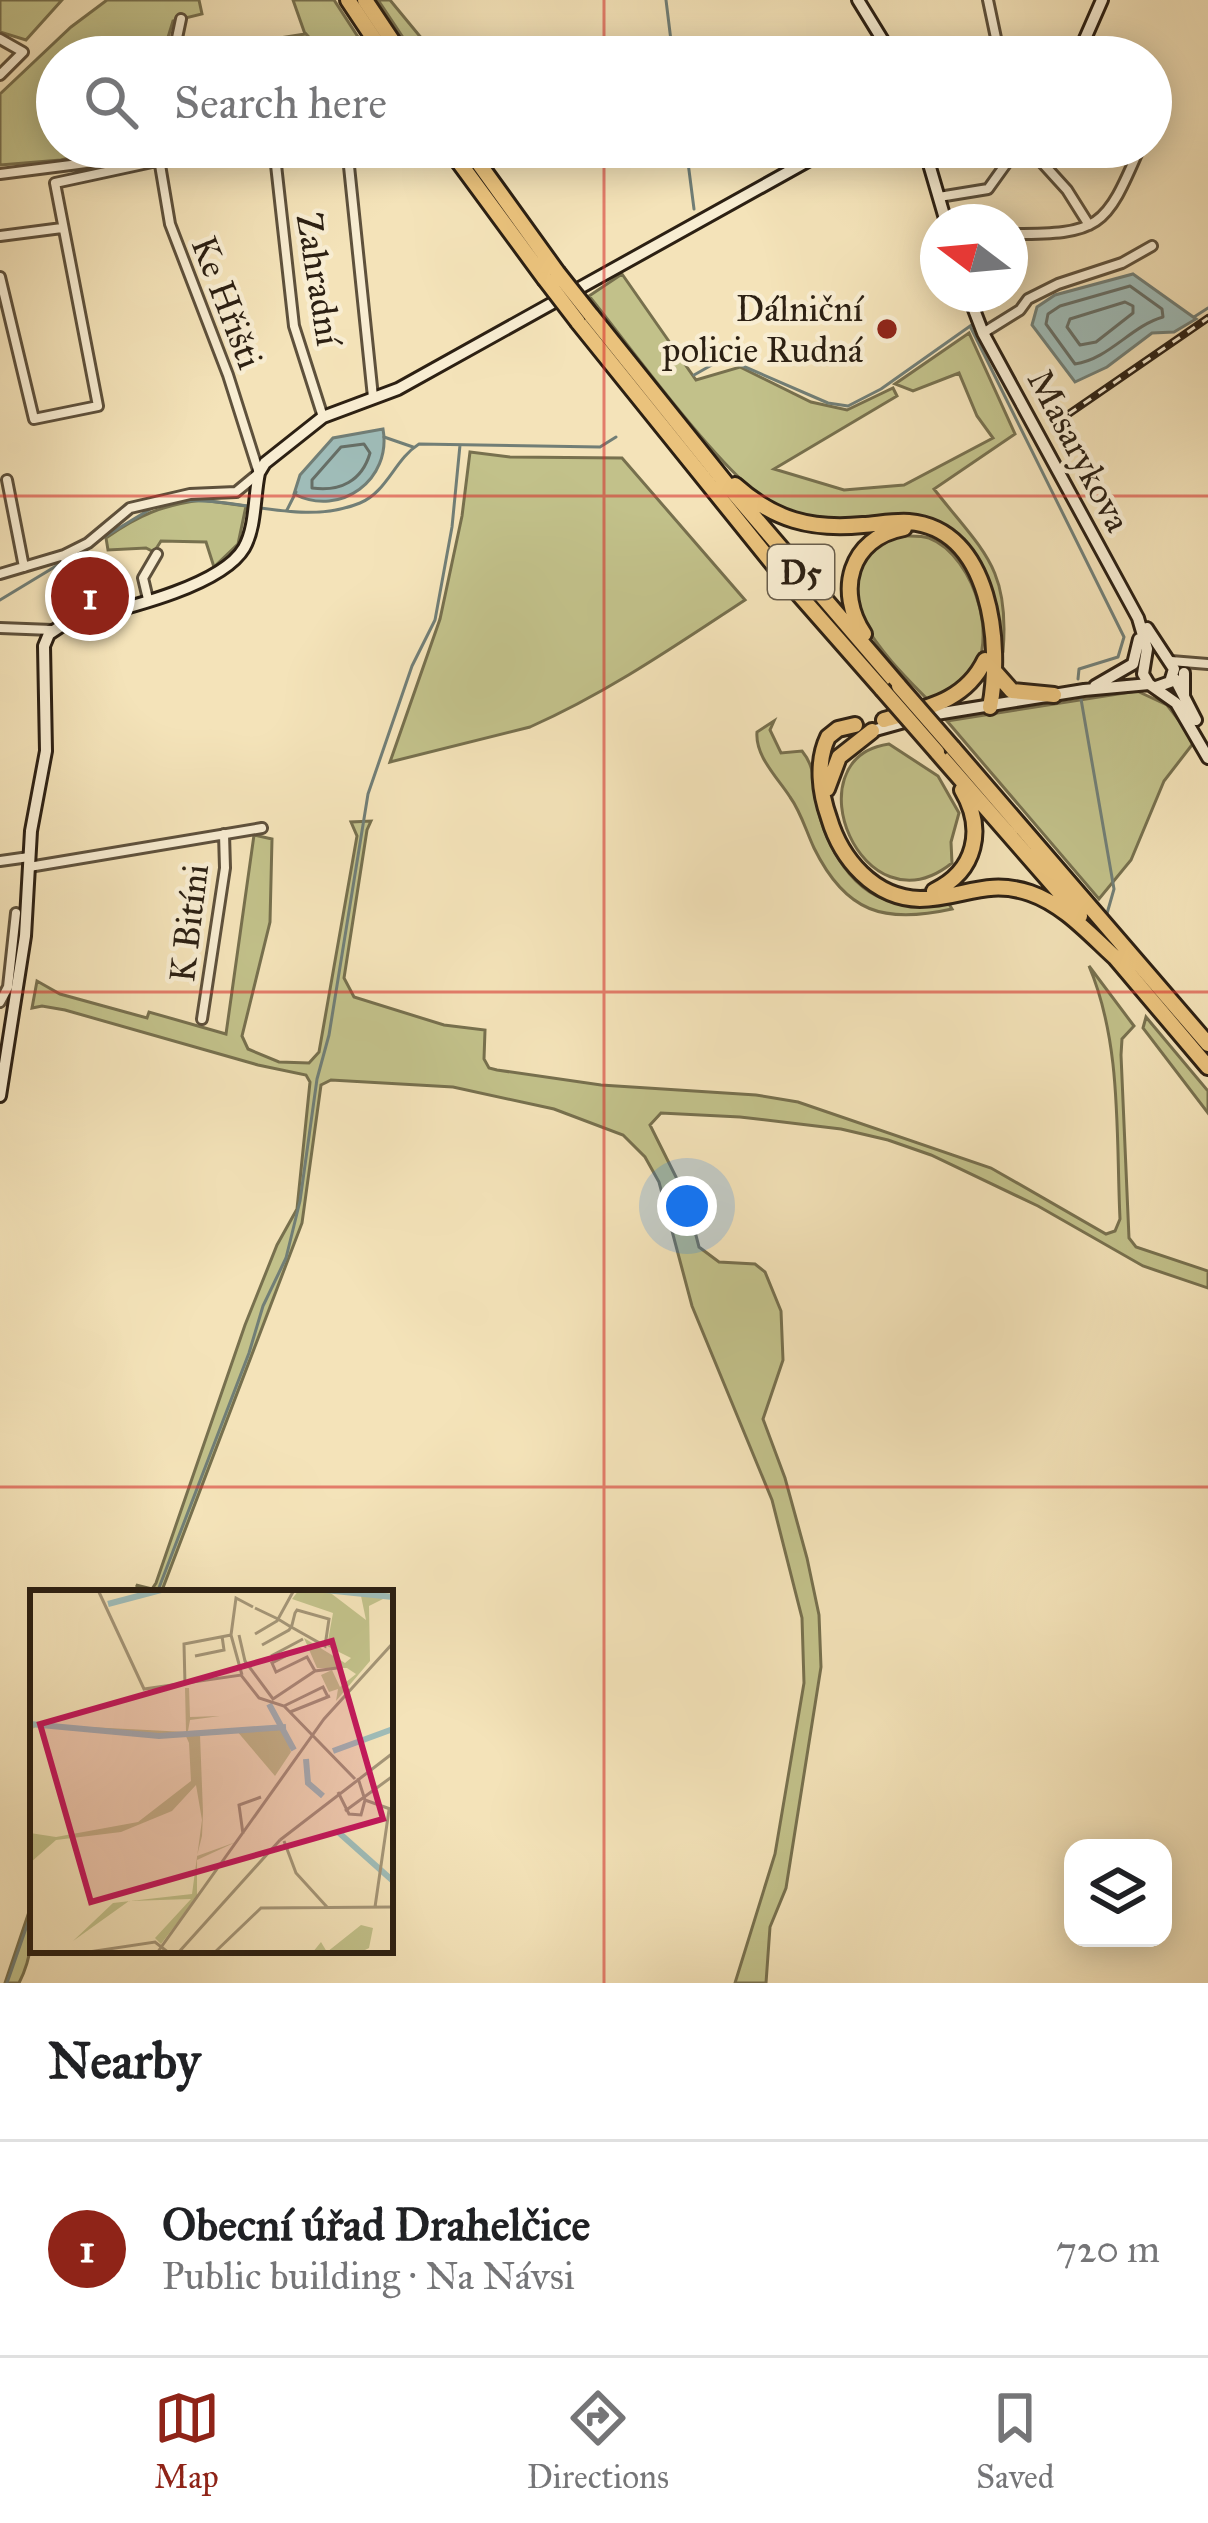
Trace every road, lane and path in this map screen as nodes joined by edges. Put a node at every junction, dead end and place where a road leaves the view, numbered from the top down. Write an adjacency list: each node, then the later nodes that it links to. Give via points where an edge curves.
1 (348, 0): 8 (highway)
2 (365, 0): 9 (highway)
3 (858, 0): 10 (main road)
4 (988, 0): 11 (street)
5 (1102, 0): 12 (main road)
6 (182, 19): 7 (street)
7 (178, 36)
8 (372, 36)
9 (389, 36)
10 (879, 36)
11 (996, 36)
12 (1086, 36)
13 (0, 39): 14 (street, via 23,52)
14 (0, 74)
15 (47, 168): 27 (street)
16 (108, 168): 31 (street, via 55,183)
17 (160, 168): 43 (street, Ke Hřišti, via 170,224)
18 (276, 168): 41 (street, Zahradní, via 294,326)
19 (348, 168): 40 (street)
20 (465, 168): 35 (highway, D5)
21 (480, 168): 35 (highway, D5)
22 (795, 168): 40 (main road)
23 (930, 168): 28 (main road)
24 (1003, 168): 28 (street, via 988,189)
25 (1047, 168): 30 (street)
26 (1130, 168): 30 (street, via 1115,206)
27 (0, 174)
28 (939, 197): 29 (main road)
29 (941, 204)
30 (1089, 225): 32 (street)
31 (62, 228): 33 (street); 36 (street, via 98,406 34,419)
32 (1028, 234)
33 (0, 236)
34 (1152, 246): 39 (street, via 1028,299)
35 (551, 275): 38 (highway, D5, bridge)
36 (0, 277)
37 (975, 312): 39 (main road, Masarykova)
38 (584, 318): 42 (highway, D5); 69 (highway, D5, bridge, via 781,574)
39 (983, 333): 49 (main road, Masarykova)
40 (374, 399): 41 (main road)
41 (323, 416): 43 (main road)
42 (704, 457): 45 (highway, via 791,521 909,522); 62 (highway, D5)
43 (259, 473): 47 (street, via 236,492 130,508); 51 (main road, via 247,544 231,563)
44 (7, 480): 48 (street)
45 (932, 530): 56 (highway, via 973,567 986,596); 62 (highway, via 874,539 848,579 854,620)
46 (157, 554): 51 (street, via 143,578)
47 (66, 560): 48 (street); 52 (street)
48 (24, 567): 50 (street)
49 (1111, 569): 55 (main road, Masarykova); 58 (main road, Masarykova, via 1143,632); 60 (main road, via 1140,644 1133,664)
50 (0, 574)
51 (148, 599): 52 (main road)
52 (82, 619): 54 (main road)
53 (0, 628): 54 (street)
54 (53, 630): 75 (main road, via 44,646 46,751)
55 (1167, 658): 57 (street); 58 (main road); 59 (main road)
56 (990, 664): 64 (highway, via 1012,691); 65 (highway, via 983,687); 67 (highway, via 951,699)
57 (1207, 664): 59 (street)
58 (1145, 665): 60 (main road); 61 (main road, Masarykova)
59 (1177, 677): 61 (main road); 68 (main road)
60 (1106, 681): 63 (main road)
61 (1153, 685): 63 (main road); 70 (main road, via 1184,713)
62 (899, 686): 69 (highway, D5, bridge)
63 (1084, 690): 64 (main road)
64 (1054, 695): 65 (main road)
65 (990, 706): 67 (main road)
66 (855, 725): 67 (main road); 71 (highway, via 834,731 823,748)
67 (878, 726): 71 (highway, via 832,769)
68 (1208, 745)
69 (945, 750): 76 (highway, via 970,806 973,850 950,883); 78 (highway, D5); 82 (highway, D5)
70 (1208, 758)
71 (830, 824): 76 (highway, via 860,871)
72 (262, 828): 73 (street)
73 (224, 834): 75 (street); 81 (street, K Bitíni)
74 (0, 861): 75 (street)
75 (29, 862): 80 (main road)
76 (899, 895): 78 (highway, via 988,886 1029,892 1060,908)
77 (16, 914): 79 (street)
78 (1118, 960): 83 (highway, D5)
79 (0, 1004): 80 (street)
80 (15, 1006): 84 (main road)
81 (202, 1019)
82 (1208, 1044)
83 (1208, 1067)
84 (0, 1096)

